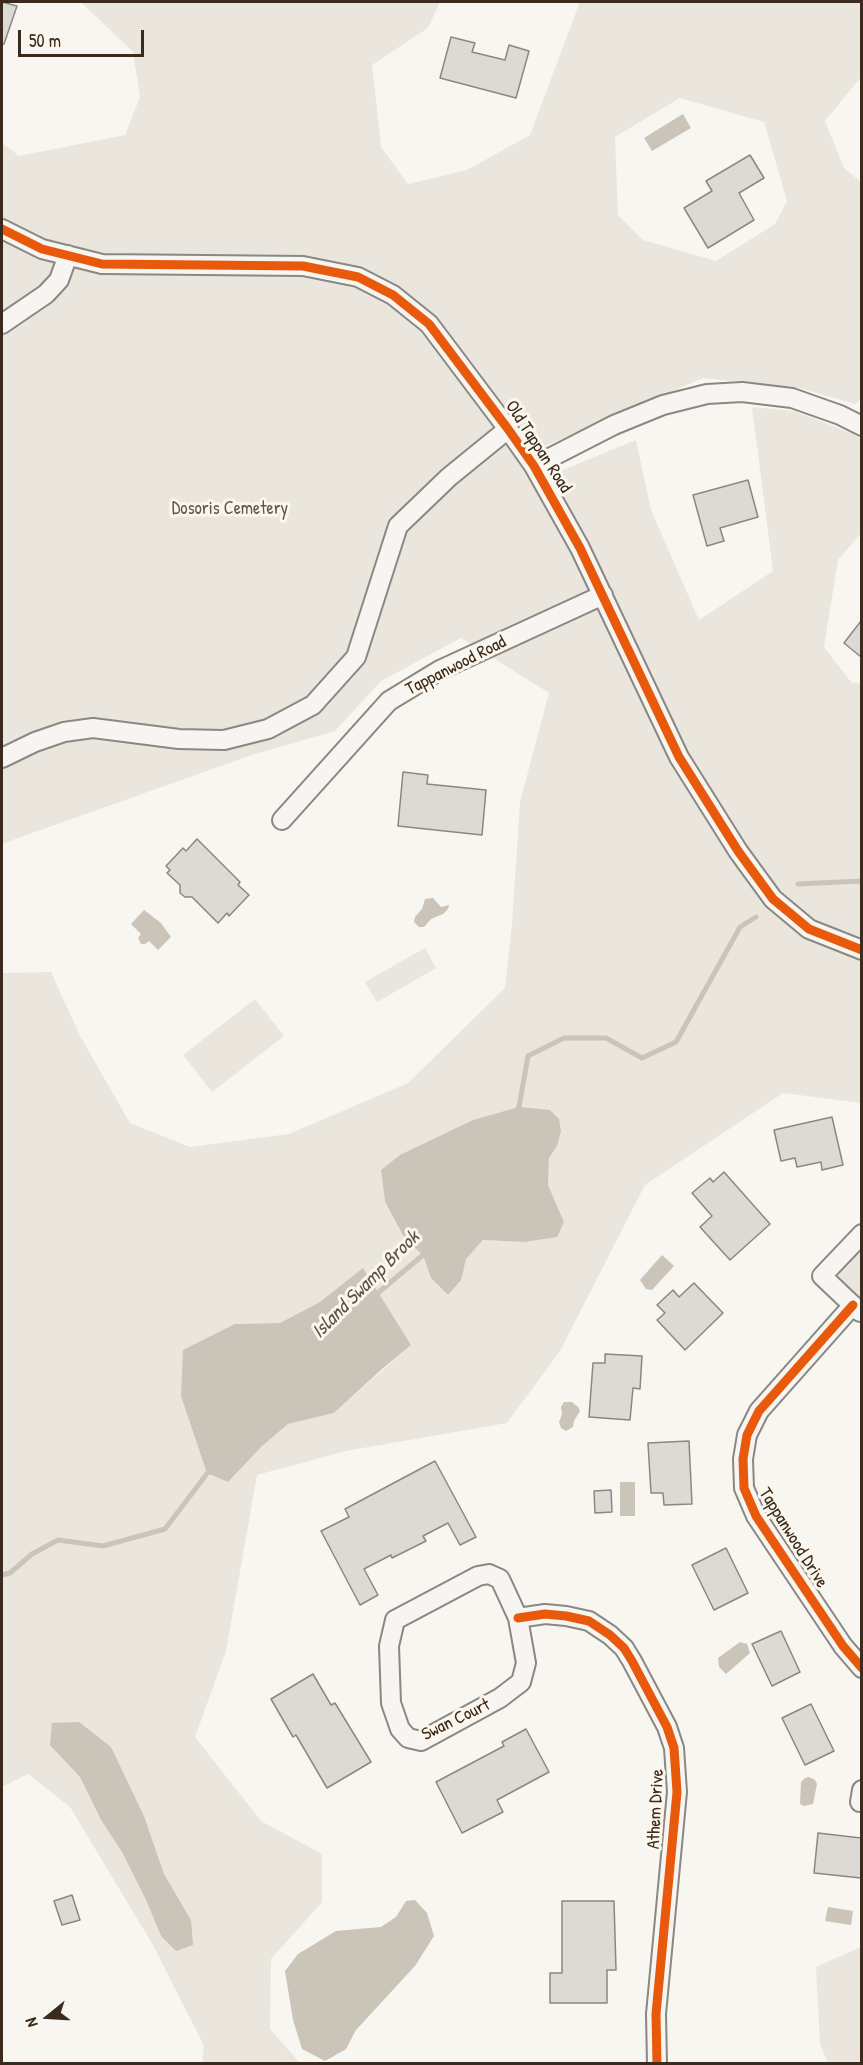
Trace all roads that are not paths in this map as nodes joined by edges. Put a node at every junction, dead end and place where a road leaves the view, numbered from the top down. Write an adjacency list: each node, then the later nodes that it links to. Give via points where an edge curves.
1 (2, 229): 2 (street, Old Tappan Road, via 42,249)
2 (68, 255): 3 (street, via 59,279 46,294); 5 (street, Old Tappan Road, via 102,264 303,266 358,277 393,295 429,324)
3 (2, 324)
4 (861, 426): 6 (street, via 792,398 742,392 707,394 663,405 614,425)
5 (508, 429): 6 (street, Old Tappan Road); 8 (street, via 449,477 398,526 356,657 313,705 268,729 224,740 179,739 93,728 64,732)
6 (534, 466): 7 (street, Old Tappan Road)
7 (603, 595): 9 (street, Tappanwood Road, via 440,670 390,701); 10 (street, Old Tappan Road, via 679,757 738,851 773,899 809,929)
8 (2, 758)
9 (282, 820)
10 (861, 950)
11 (861, 1234): 12 (street, Tappanwood Drive, via 822,1276)
12 (857, 1309): 14 (street, Tappanwood Drive, via 759,1411 747,1435 743,1459 744,1488 756,1516)
13 (518, 1618): 13 (street, Swan Court, via 526,1664 521,1682 500,1698 421,1741 408,1738 400,1729 391,1703 388,1646 395,1620 477,1576 489,1574 500,1579); 17 (street, Athem Drive, via 566,1616 589,1621 610,1635 624,1648 668,1727 674,1748 677,1792 656,2014)
14 (861, 1668)
15 (861, 1790): 16 (street)
16 (861, 1802)
17 (657, 2064)

